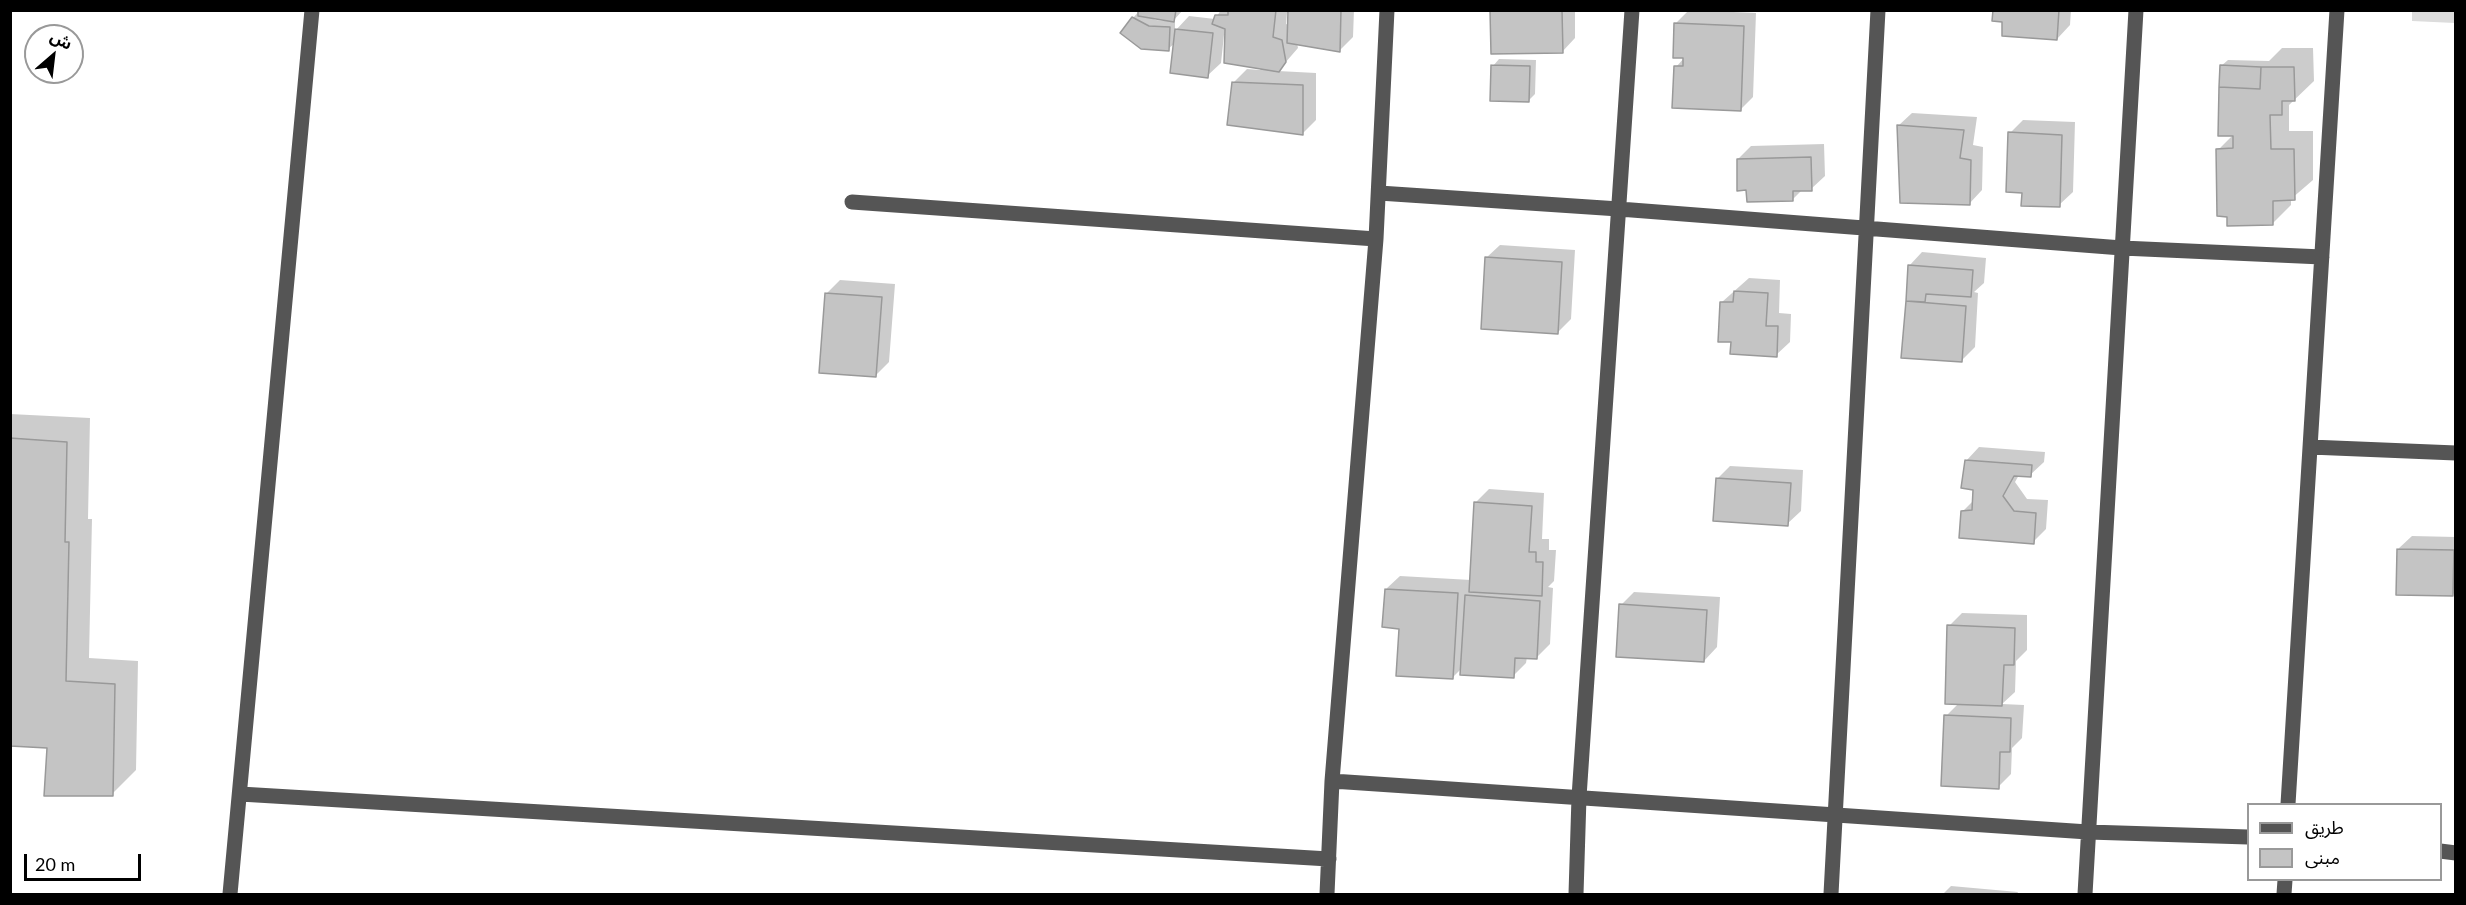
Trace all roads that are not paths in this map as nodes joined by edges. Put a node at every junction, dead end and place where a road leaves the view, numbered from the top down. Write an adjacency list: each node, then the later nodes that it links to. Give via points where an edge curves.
1 (312, 10): 17 (street)
2 (1387, 10): 7 (street)
3 (1632, 10): 9 (street)
4 (1878, 10): 10 (street)
5 (2136, 10): 12 (street)
6 (2337, 10): 13 (street)
7 (1379, 194): 9 (street); 11 (street)
8 (852, 202): 11 (street)
9 (1619, 209): 10 (street); 18 (street)
10 (1866, 228): 12 (street); 20 (street)
11 (1376, 239): 16 (street)
12 (2122, 248): 13 (street); 21 (street)
13 (2322, 257): 14 (street)
14 (2310, 447): 15 (street); 19 (street)
15 (2456, 453)
16 (1332, 781): 18 (street); 23 (street)
17 (240, 794): 23 (street); 24 (street)
18 (1579, 797): 20 (street); 26 (street)
19 (2289, 803)
20 (1834, 815): 21 (street); 27 (street)
21 (2088, 832): 22 (street); 28 (street)
22 (2247, 837)
23 (1329, 859): 25 (street)
24 (230, 894)
25 (1327, 894)
26 (1576, 894)
27 (1831, 894)
28 (2085, 894)

